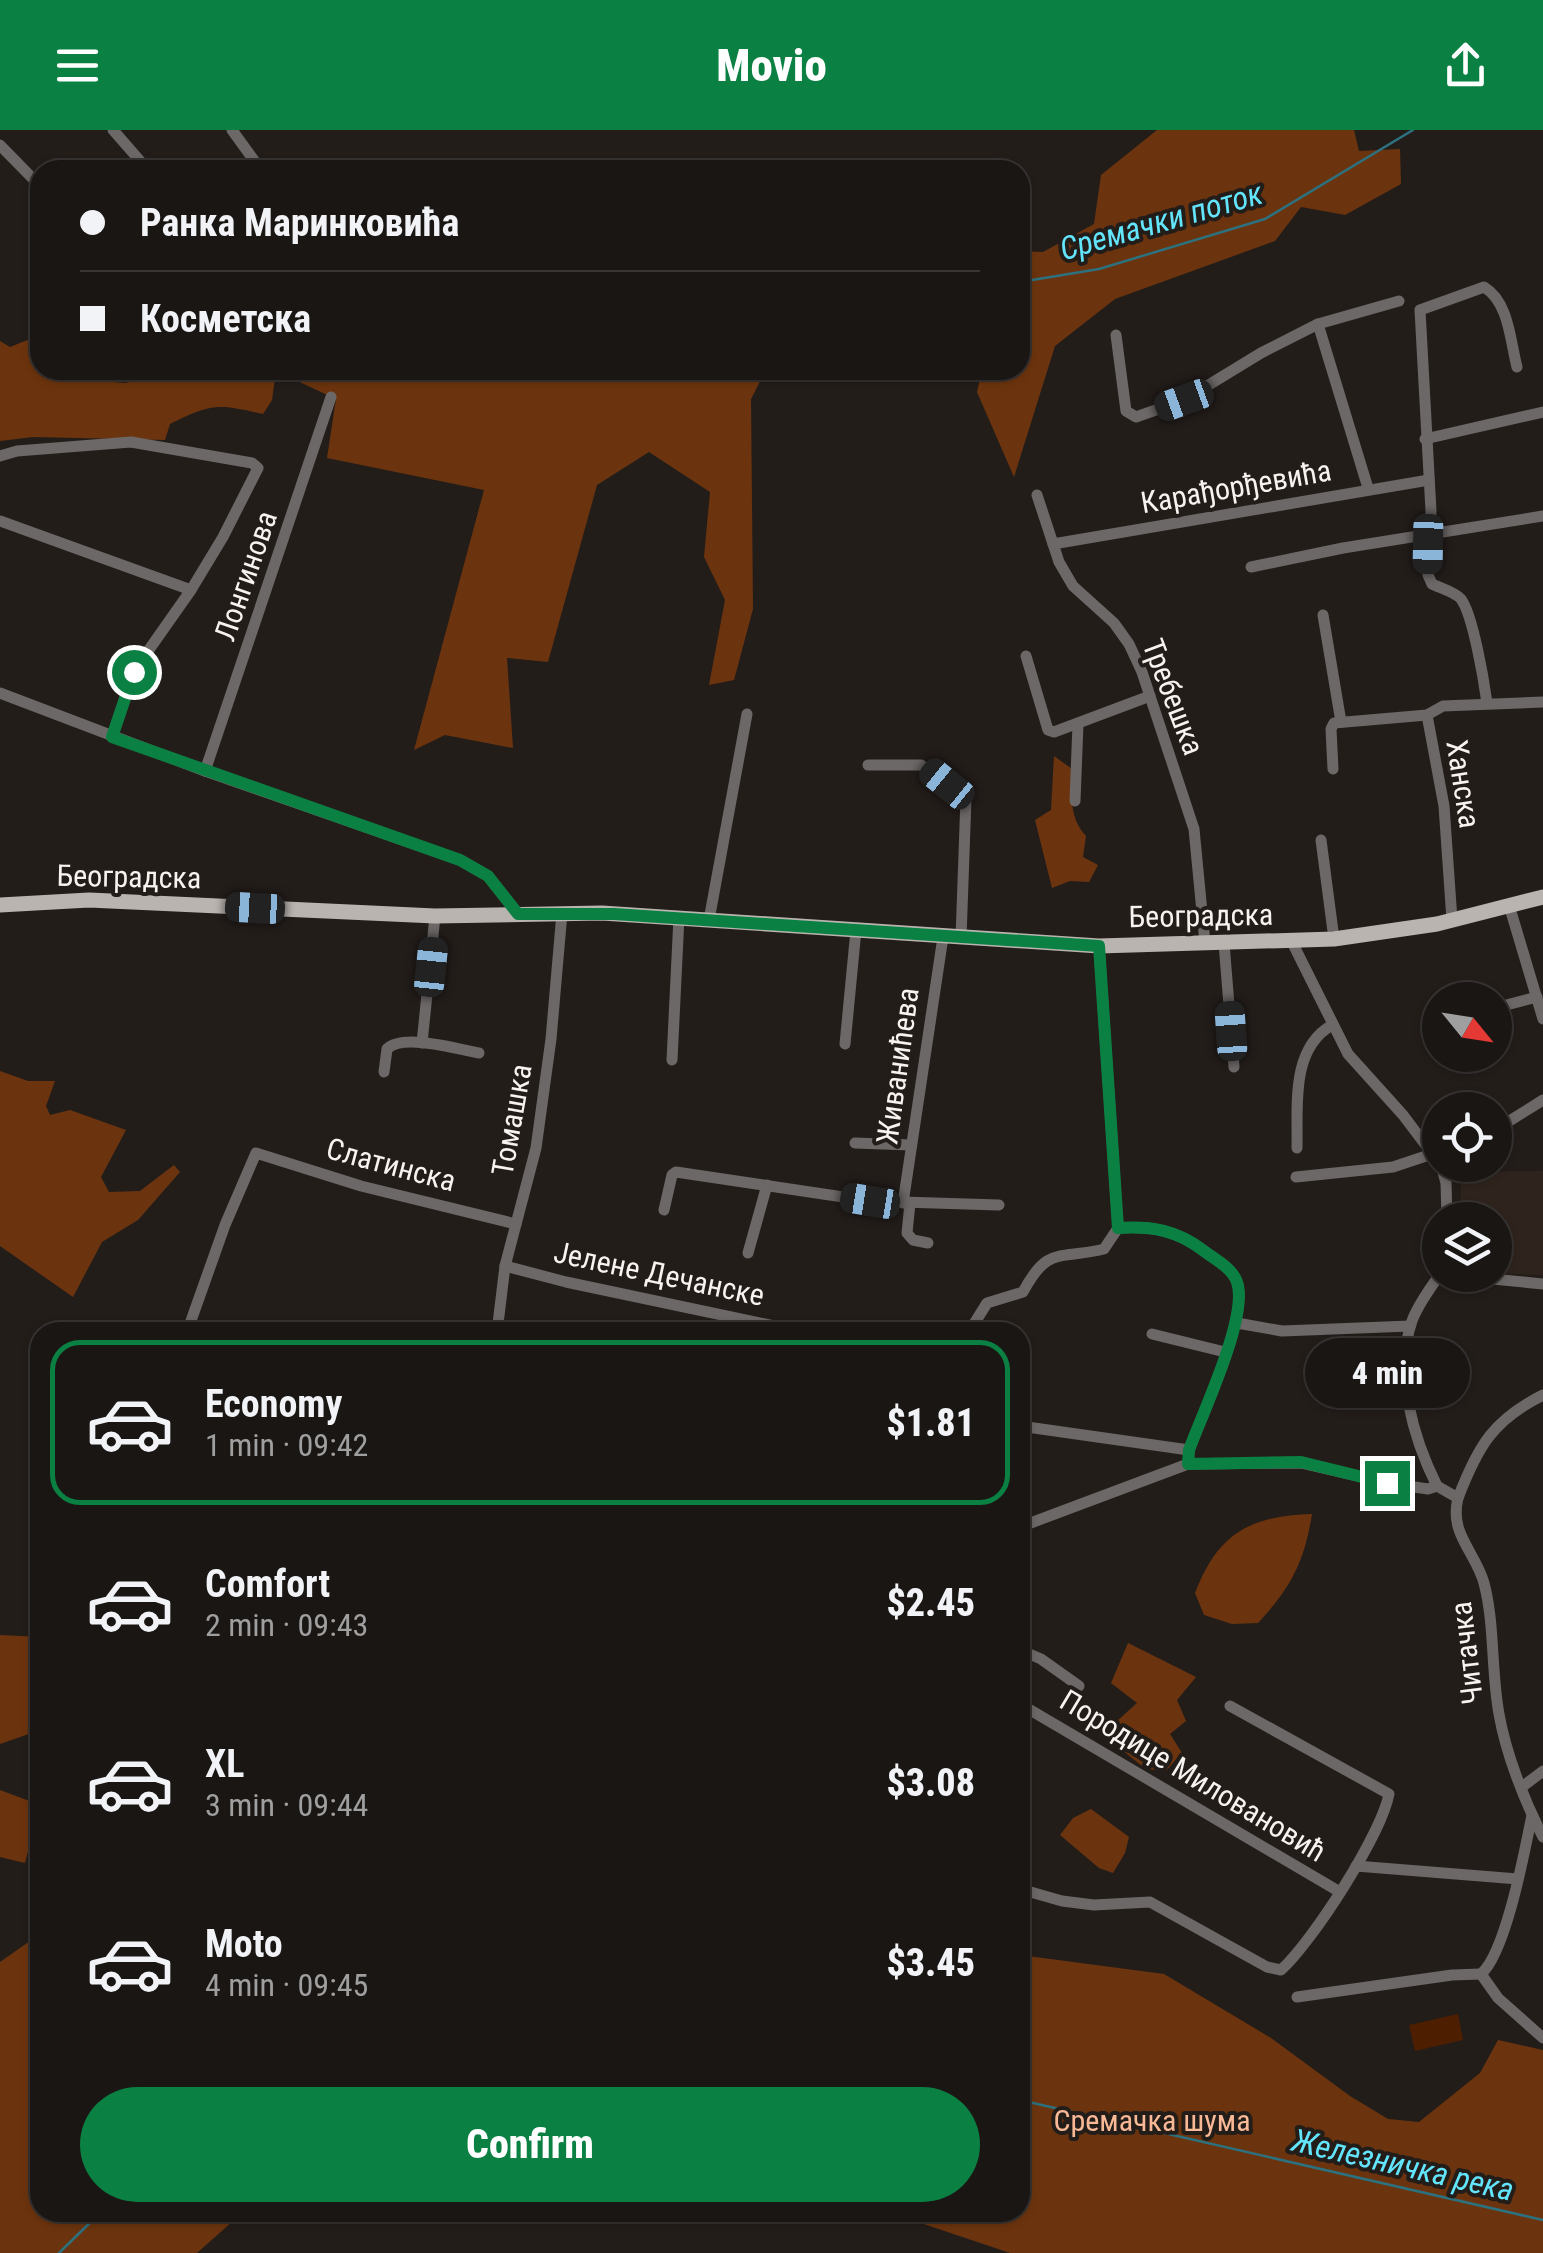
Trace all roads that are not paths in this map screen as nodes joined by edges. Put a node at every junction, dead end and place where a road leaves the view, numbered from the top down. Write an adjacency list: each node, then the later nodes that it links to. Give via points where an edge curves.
1 (113, 130): 4 (street)
2 (232, 130): 5 (street)
3 (0, 145): 6 (street)
4 (139, 160)
5 (253, 160)
6 (30, 176)
7 (1399, 301): 8 (street)
8 (1318, 324): 9 (street, via 1184,400 1136,417 1126,411); 16 (street)
9 (1116, 335)
10 (1517, 367): 13 (street, via 1504,312 1491,291 1484,287 1420,310)
11 (331, 397): 37 (street, Лонгинова)
12 (1543, 412): 13 (street)
13 (1425, 438): 15 (street)
14 (0, 456): 23 (street, via 131,442 252,463 257,473)
15 (1429, 480): 16 (street, Карађорђевића); 20 (street)
16 (1368, 488): 21 (street, Карађорђевића)
17 (1037, 495): 21 (street, Требешка)
18 (1543, 516): 20 (street)
19 (0, 521): 23 (street)
20 (1430, 536): 22 (street); 28 (street, via 1430,580 1461,599)
21 (1053, 544): 27 (street, Требешка, via 1074,586 1129,644)
22 (1250, 566)
23 (191, 590): 34 (street, via 134,672)
24 (1323, 615): 32 (street)
25 (1026, 656): 33 (street, via 1048,730)
26 (0, 692): 34 (street)
27 (1150, 696): 33 (street); 54 (street, Требешка, via 1194,828)
28 (1487, 702): 29 (street, Ханска); 31 (street, Ханска, via 1443,706)
29 (1543, 702)
30 (747, 714): 47 (street)
31 (1427, 715): 32 (street); 48 (street, Ханска, via 1444,806)
32 (1341, 722): 36 (street, via 1331,727)
33 (1078, 724): 38 (street)
34 (112, 737): 37 (street)
35 (868, 765): 51 (street, via 921,765 966,798)
36 (1333, 769)
37 (205, 772): 44 (street, via 460,860 488,876)
38 (1075, 801)
39 (1321, 840): 52 (street)
40 (1543, 897): 41 (main road, Београдска)
41 (1508, 905): 48 (main road, Београдска); 57 (street)
42 (0, 906): 45 (main road, Београдска, via 89,900)
43 (562, 913): 44 (main road, Београдска); 46 (main road, Београдска); 79 (street, Томашка, via 536,1148)
44 (518, 914): 45 (main road, Београдска)
45 (435, 916): 61 (street)
46 (680, 917): 47 (main road, Београдска); 64 (street)
47 (709, 920): 49 (main road, Београдска)
48 (1452, 920): 52 (main road, Београдска)
49 (856, 930): 50 (main road, Београдска); 62 (street)
50 (942, 937): 51 (main road, Београдска); 71 (street, Живанићева)
51 (961, 938): 56 (main road, Београдска)
52 (1334, 939): 53 (main road, Београдска)
53 (1292, 942): 55 (main road, Београдска); 60 (street)
54 (1205, 943): 55 (main road, Београдска); 56 (main road, Београдска)
55 (1224, 943): 65 (street)
56 (1099, 946): 80 (street)
57 (1537, 997): 58 (street); 59 (street)
58 (1512, 1004)
59 (1543, 1019)
60 (1332, 1025): 69 (street, via 1355,1065); 72 (street, via 1304,1056)
61 (422, 1043): 63 (street); 66 (street, via 390,1044)
62 (845, 1044)
63 (479, 1054)
64 (672, 1060)
65 (1234, 1067)
66 (384, 1072)
67 (1543, 1100): 68 (street)
68 (1512, 1119)
69 (1422, 1140)
70 (855, 1143): 71 (street)
71 (911, 1144): 76 (street, Живанићева)
72 (1297, 1148)
73 (1422, 1163): 74 (street)
74 (1296, 1176)
75 (767, 1185): 76 (street); 78 (street, via 676,1172); 82 (street)
76 (907, 1203): 77 (street); 81 (street, via 907,1234)
77 (999, 1205)
78 (664, 1210)
79 (516, 1224): 83 (street, Томашка); 87 (street, Слатинска, via 253,1155)
80 (1118, 1228): 90 (street, via 1104,1249 1044,1260 1023,1292 987,1303); 91 (street, via 1175,1232 1224,1266 1239,1288)
81 (928, 1243)
82 (748, 1253)
83 (506, 1266): 88 (street, Томашка); 89 (street, Јелене Дечанске)
84 (1512, 1281): 85 (street)
85 (1543, 1284)
86 (1430, 1292): 92 (street)
87 (191, 1322)
88 (498, 1322)
89 (755, 1322)
90 (976, 1322)
91 (1237, 1323): 92 (street, via 1282,1331); 94 (street)
92 (1410, 1326): 98 (street, via 1406,1389)
93 (1152, 1334): 94 (street)
94 (1225, 1352): 97 (street)
95 (1543, 1395): 99 (street, via 1516,1408 1489,1434)
96 (1030, 1428): 97 (street)
97 (1189, 1457): 98 (street, via 1301,1462 1387,1483); 100 (street)
98 (1437, 1486): 99 (street)
99 (1458, 1498): 106 (street, Читачка, via 1457,1530 1483,1581 1499,1716)
100 (1030, 1523)
101 (1030, 1654): 102 (street)
102 (1079, 1686)
103 (1230, 1706): 109 (street, via 1384,1790 1389,1799)
104 (1030, 1710): 112 (street, Породице Миловановић)
105 (1543, 1771): 106 (street)
106 (1522, 1787): 107 (street, Читачка)
107 (1532, 1815): 108 (street, Читачка); 110 (street)
108 (1543, 1837)
109 (1356, 1866): 110 (street); 112 (street)
110 (1518, 1879): 113 (street, via 1496,1953)
111 (1030, 1892): 112 (street, via 1094,1906 1150,1902 1281,1970)
112 (1340, 1892)
113 (1481, 1974): 114 (street); 115 (street)
114 (1297, 1997)
115 (1543, 2038)

